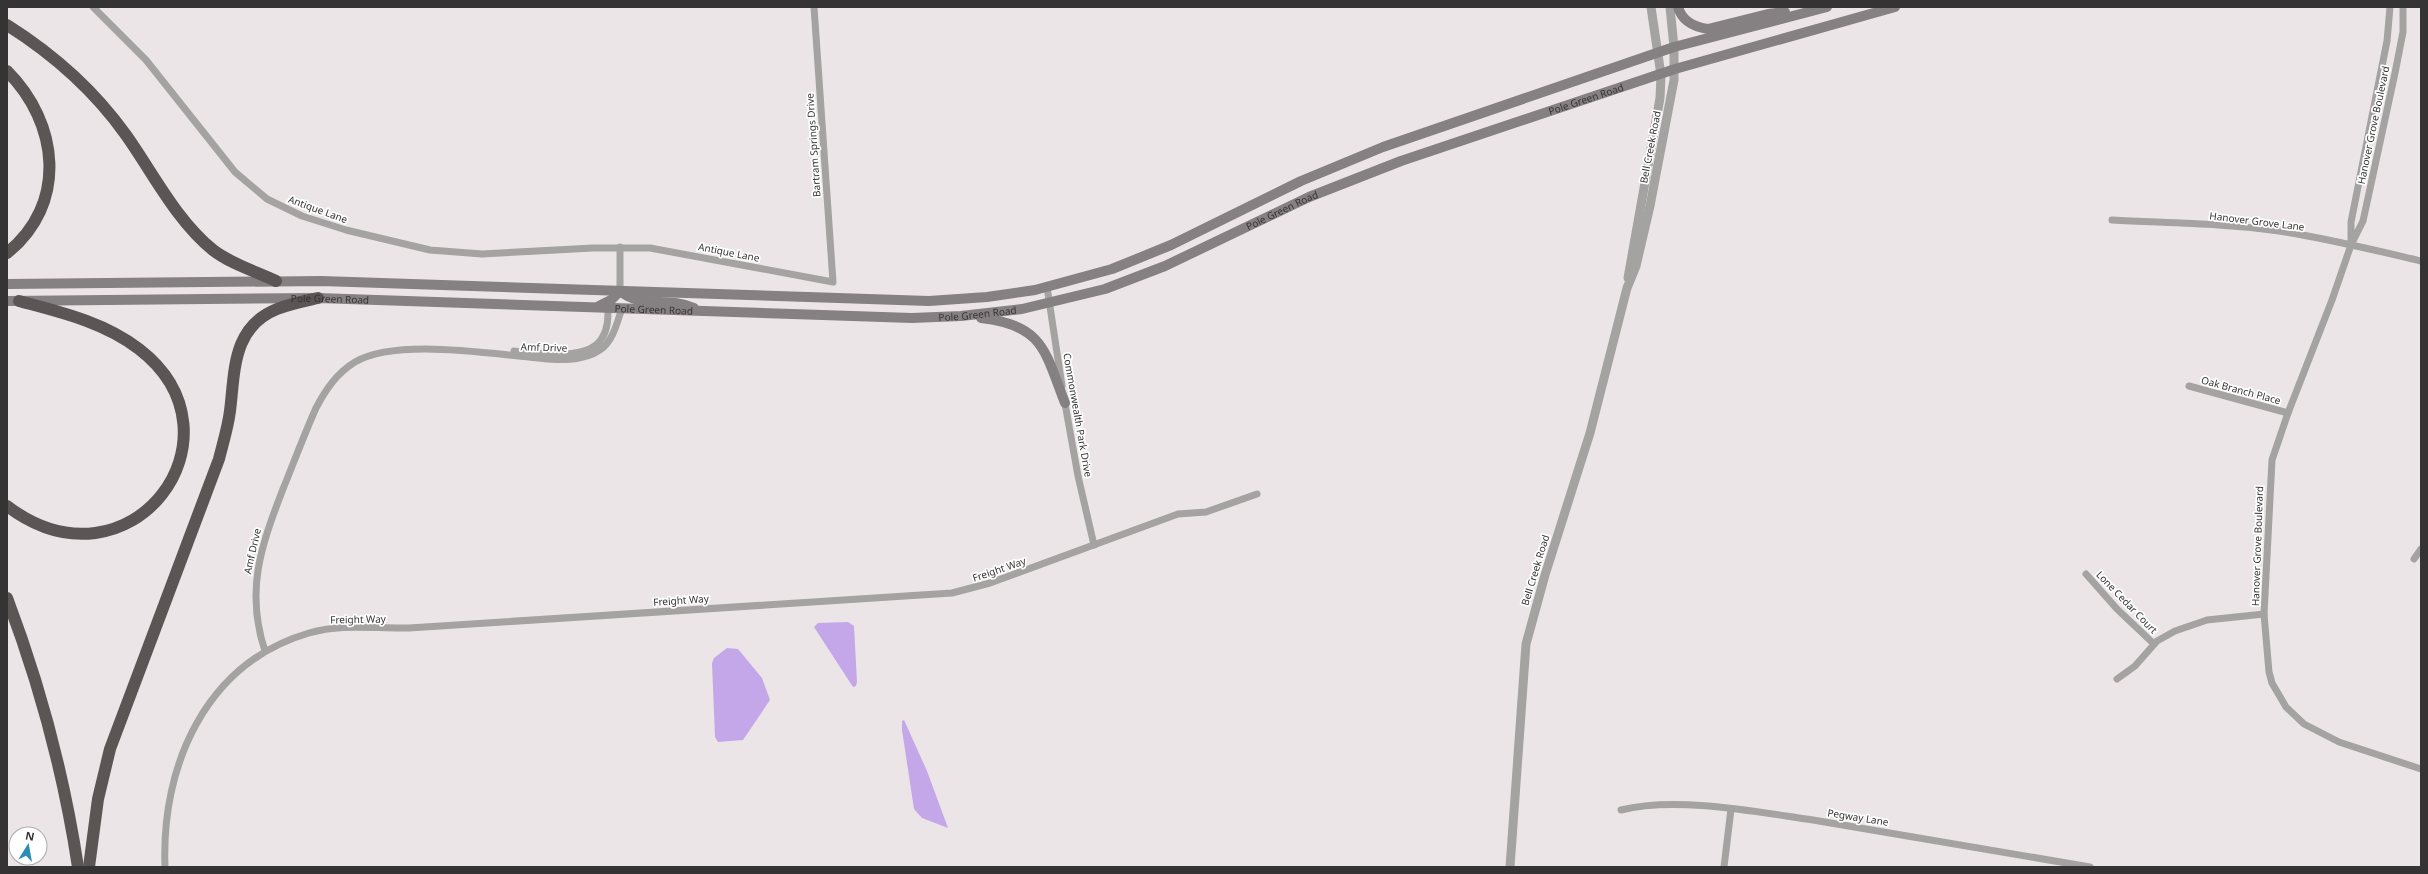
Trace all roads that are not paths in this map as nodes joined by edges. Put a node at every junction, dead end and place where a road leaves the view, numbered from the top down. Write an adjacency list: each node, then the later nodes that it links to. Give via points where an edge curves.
1 (93, 7): 19 (street, Antique Lane, via 146,60 235,172 267,198 286,209 346,230 430,250 482,254)
2 (814, 7): 23 (street, Bartram Springs Drive)
3 (1651, 7): 13 (street, Bell Creek Road)
4 (1670, 7): 12 (street, Bell Creek Road)
5 (1678, 7): 10 (main road, via 1686,21 1699,28 1708,29 1768,14)
6 (1827, 7): 10 (main road, Pole Green Road)
7 (1895, 7): 14 (main road, Pole Green Road)
8 (2390, 7): 18 (street, Hanover Grove Boulevard, via 2386,41 2351,222)
9 (2403, 7): 18 (street, Hanover Grove Boulevard, via 2403,32 2363,221)
10 (1817, 9): 12 (main road, Pole Green Road)
11 (7, 24): 22 (highway, via 51,55 92,93 125,134 202,241 225,258)
12 (1674, 47): 13 (main road, Pole Green Road); 14 (street, Bell Creek Road)
13 (1657, 53): 16 (street, Bell Creek Road); 25 (main road, Pole Green Road, via 1376,150 1301,181 1142,258 1097,274)
14 (1675, 70): 16 (main road, Pole Green Road); 26 (street, Bell Creek Road, via 1650,206 1636,266)
15 (7, 71): 20 (highway, via 22,88 36,111 46,138 50,172 47,195 40,214 26,235)
16 (1661, 75): 26 (street, Bell Creek Road, via 1658,112 1629,264); 30 (main road, Pole Green Road, via 1350,180 1291,205 1147,274 1105,289)
17 (2112, 220): 18 (street, Hanover Grove Lane, via 2234,226 2278,231)
18 (2351, 245): 21 (street, Hanover Grove Lane); 39 (street, Hanover Grove Boulevard)
19 (620, 247): 23 (street, Antique Lane, via 670,251); 27 (street)
20 (7, 253)
21 (2421, 262)
22 (276, 280): 24 (main road, Pole Green Road); 27 (main road, Pole Green Road)
23 (833, 282)
24 (7, 284)
25 (1047, 287): 27 (main road, Pole Green Road, via 987,297 930,301); 30 (street, Commonwealth Park Drive)
26 (1627, 288): 57 (street, Bell Creek Road, via 1590,433 1543,580 1526,644)
27 (620, 292): 31 (main road); 34 (main road, via 629,299 676,302)
28 (318, 298): 29 (main road, Pole Green Road); 31 (main road, Pole Green Road); 55 (highway, via 277,308 261,318 251,326 238,348 227,427 219,459 110,749 98,799)
29 (13, 301): 41 (highway, via 91,322 140,349 171,386 181,415 183,444 175,473 160,498 139,517 116,528 85,534 60,532 32,523)
30 (1049, 304): 35 (main road, Pole Green Road); 38 (street, Commonwealth Park Drive)
31 (597, 307): 32 (main road, Pole Green Road)
32 (608, 308): 33 (main road, Pole Green Road); 36 (street, Amf Drive, via 607,325 602,338 583,351 556,354 474,349)
33 (622, 308): 34 (main road, Pole Green Road); 36 (street, Amf Drive, via 610,340 600,350 586,356 552,359)
34 (701, 311): 35 (main road, Pole Green Road, via 898,318)
35 (961, 316): 38 (main road, via 1006,322 1029,333 1045,352)
36 (462, 351): 49 (street, Amf Drive, via 399,350 367,356 344,370 326,390 306,430 260,555 255,606 258,630)
37 (2189, 386): 39 (street, Oak Branch Place)
38 (1065, 403): 42 (street, Commonwealth Park Drive)
39 (2288, 413): 47 (street, Hanover Grove Boulevard, via 2274,453 2270,478)
40 (1257, 494): 42 (street, Freight Way, via 1206,512 1178,514)
41 (7, 506)
42 (1094, 545): 49 (street, Freight Way, via 984,586 952,593 409,628 338,628 310,633)
43 (2421, 549): 44 (street)
44 (2414, 559)
45 (2086, 574): 48 (street, Lone Cedar Court, via 2117,609)
46 (7, 598): 54 (highway, via 48,723 65,792)
47 (2264, 614): 48 (street, via 2207,620 2175,631); 51 (street, Hanover Grove Boulevard, via 2269,672 2280,698 2296,718 2322,735 2339,742)
48 (2154, 644): 50 (street, via 2135,666)
49 (265, 651): 56 (street, via 219,689 196,723 184,751 170,800)
50 (2117, 679)
51 (2421, 769)
52 (1731, 809): 53 (street, Pegway Lane, via 1644,804); 58 (street); 59 (street, Pegway Lane, via 1839,824)
53 (1621, 810)
54 (78, 867)
55 (89, 867)
56 (165, 867)
57 (1510, 867)
58 (1724, 867)
59 (2090, 867)

